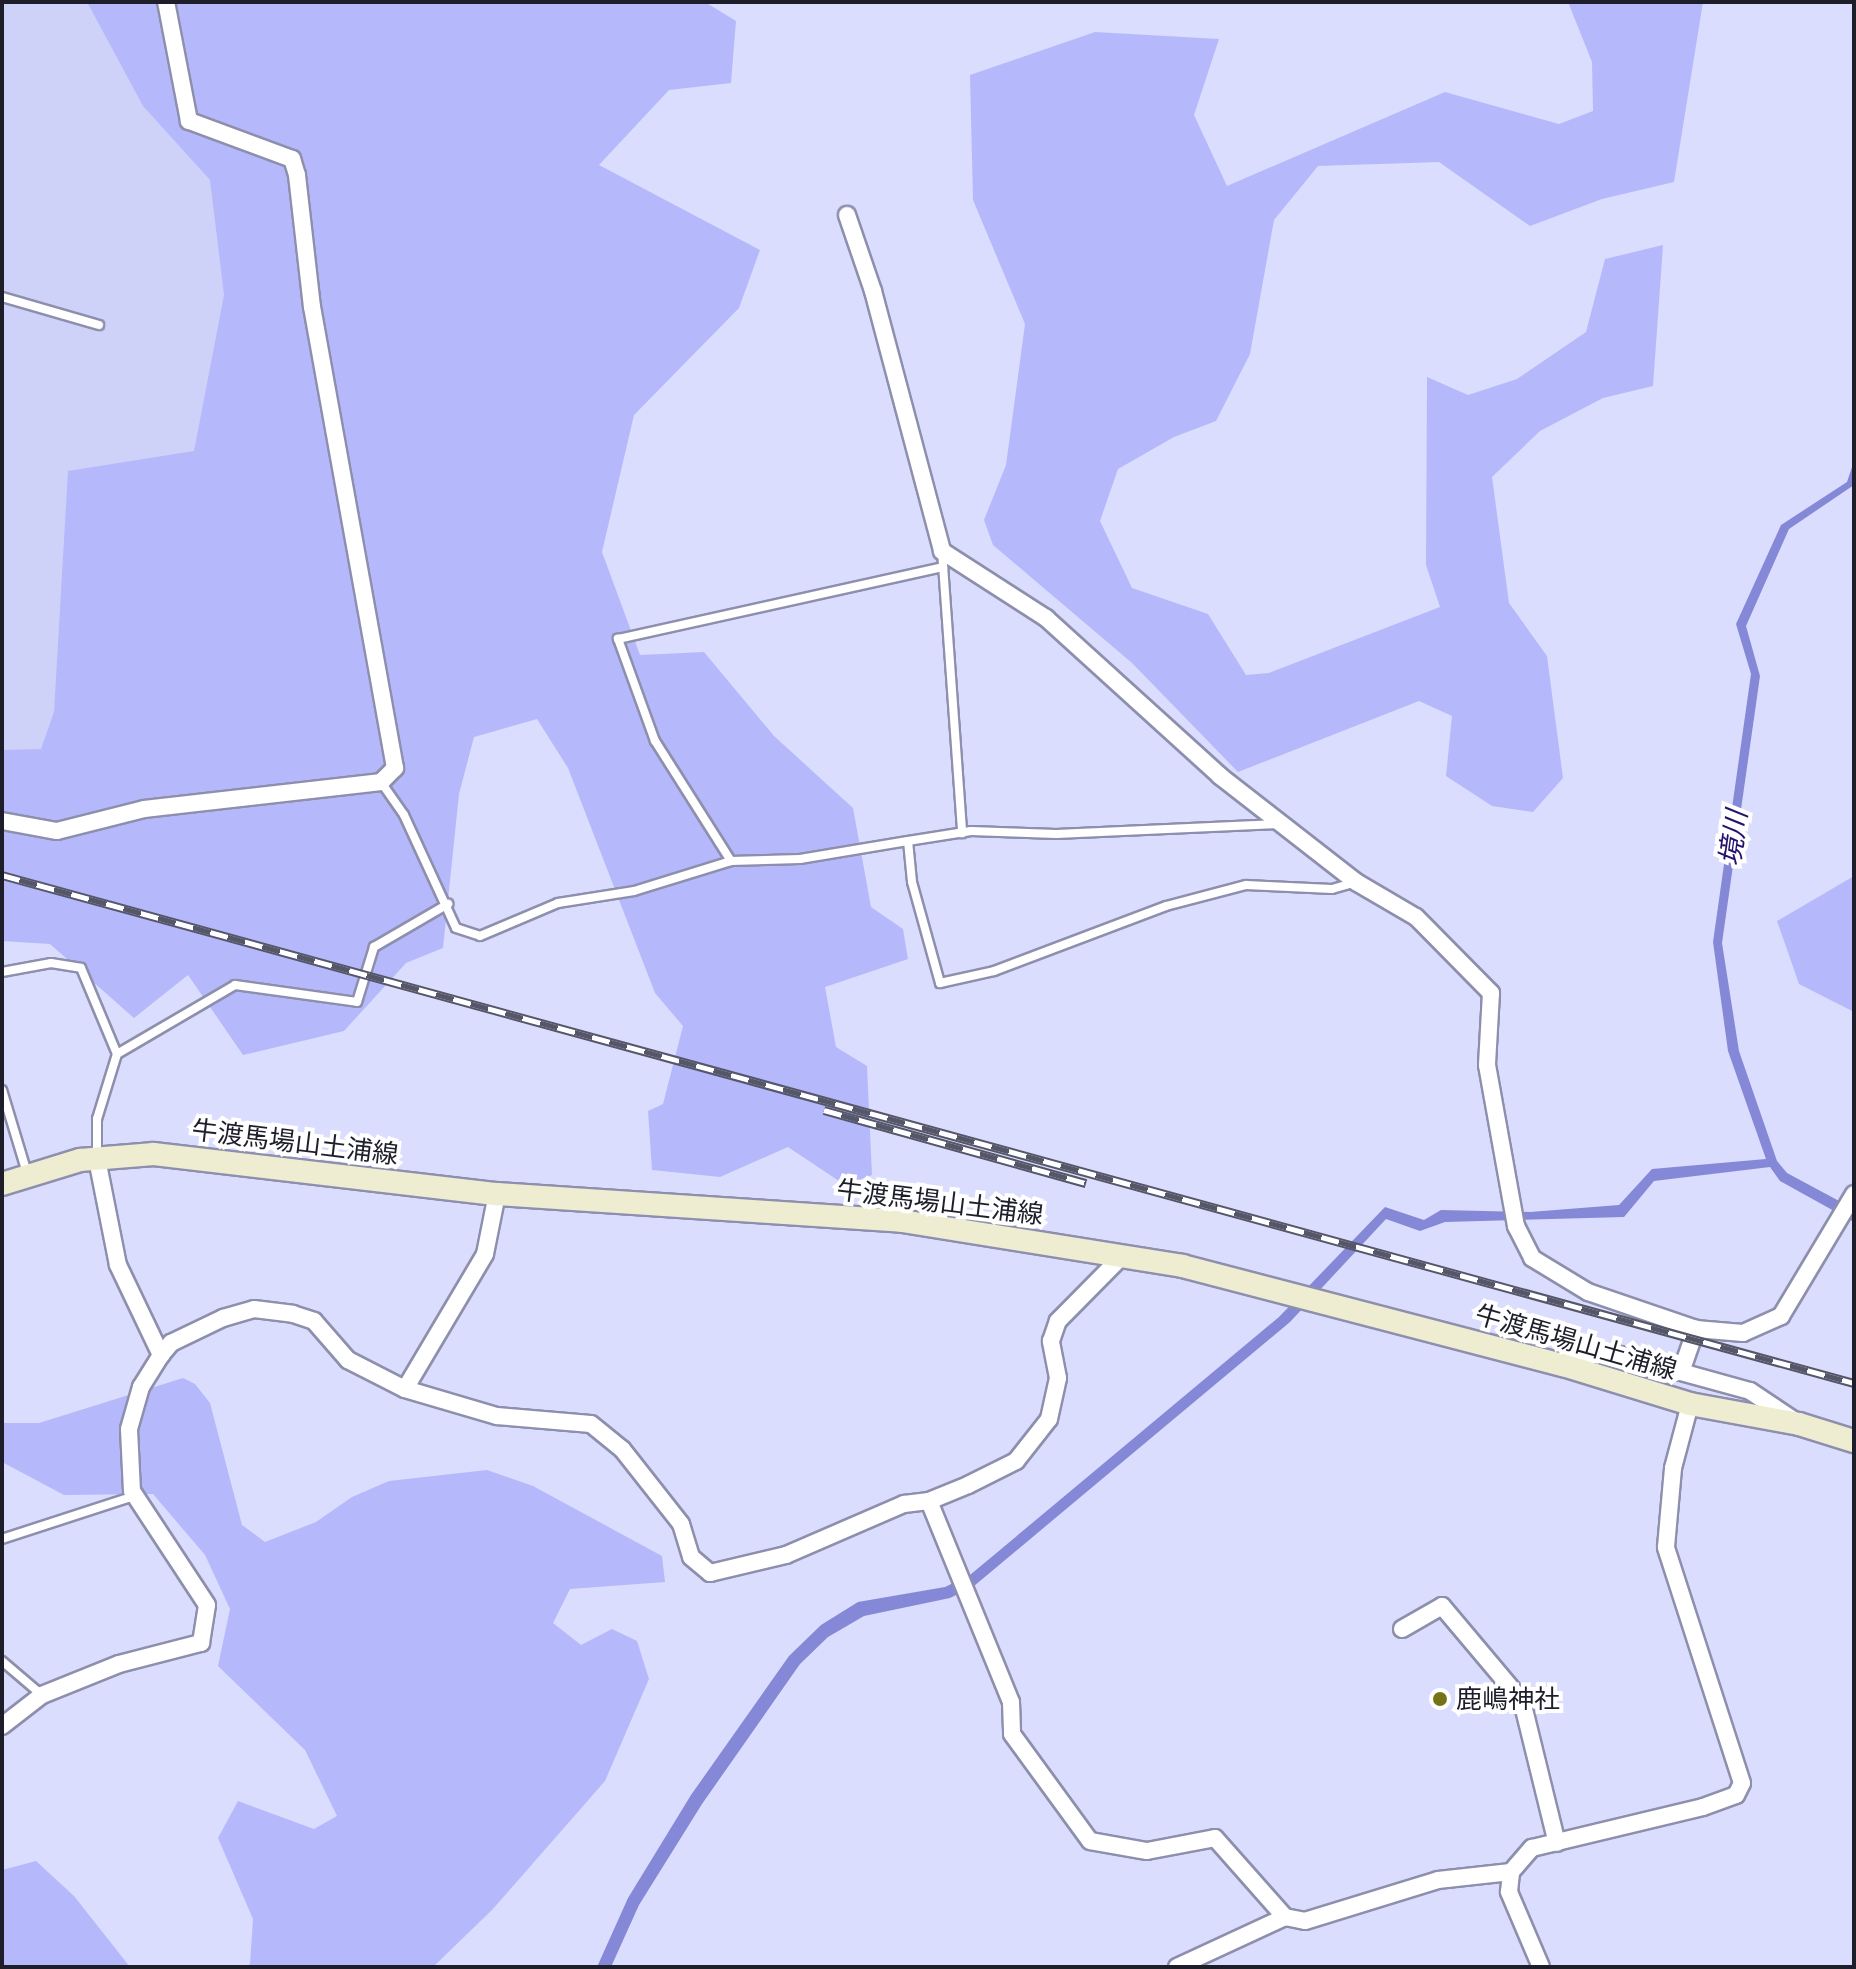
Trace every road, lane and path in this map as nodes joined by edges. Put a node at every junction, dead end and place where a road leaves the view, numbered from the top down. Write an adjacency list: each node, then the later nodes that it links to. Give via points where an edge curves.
1 (166, 2): 6 (street, via 189,121 292,159 297,175 312,307 395,768)
2 (847, 215): 5 (street, via 873,291)
3 (2, 297): 4 (lane)
4 (99, 325)
5 (943, 559): 8 (street, via 1046,618 1158,724); 9 (lane); 11 (lane, via 618,639 655,741)
6 (381, 782): 7 (street, via 144,809 57,831); 13 (lane, via 404,815)
7 (2, 821)
8 (1280, 823): 9 (lane); 12 (street)
9 (962, 833): 10 (lane)
10 (908, 841): 11 (lane, via 800,859); 12 (lane, via 912,882 940,983 994,971 1166,906 1246,885 1332,889)
11 (731, 861): 13 (lane, via 634,891 558,903 480,936 456,928)
12 (1356, 882): 23 (street, via 1416,917 1491,993 1487,1065 1516,1226 1532,1258 1588,1292)
13 (448, 904): 15 (lane, via 374,947 357,1002 235,985)
14 (2, 972): 15 (lane, via 51,963 81,968)
15 (117, 1054): 17 (lane, via 97,1119)
16 (2, 1090): 18 (lane)
17 (97, 1159): 18 (main road, 牛渡馬場山土浦線); 20 (main road, 牛渡馬場山土浦線, via 168,1155); 24 (street, via 118,1265)
18 (27, 1174): 19 (main road, 牛渡馬場山土浦線)
19 (2, 1184)
20 (497, 1194): 22 (main road, 牛渡馬場山土浦線, via 902,1221); 27 (street, via 485,1254)
21 (1854, 1194): 23 (street, via 1781,1316 1743,1333)
22 (1122, 1256): 25 (main road, 牛渡馬場山土浦線, via 1182,1266); 32 (street, via 1058,1321 1051,1341 1058,1378 1049,1419 1016,1461)
23 (1696, 1329): 26 (street)
24 (161, 1355): 27 (street, via 171,1343 223,1318 254,1309 293,1314 314,1321 348,1360); 31 (street, via 141,1387 129,1429 128,1467)
25 (1563, 1365): 26 (street, via 1596,1354 1620,1355); 28 (main road, 牛渡馬場山土浦線)
26 (1681, 1372): 29 (street, via 1750,1391)
27 (405, 1389): 32 (street, via 497,1416 591,1424 622,1449 681,1524 691,1557 710,1573 786,1555 904,1504)
28 (1690, 1404): 29 (main road, 牛渡馬場山土浦線); 38 (street, via 1673,1468 1666,1547 1742,1783 1736,1795 1703,1807)
29 (1799, 1424): 30 (main road, 牛渡馬場山土浦線)
30 (1854, 1441)
31 (135, 1495): 33 (lane); 36 (street, via 207,1605 201,1643 119,1664)
32 (929, 1501): 40 (street, via 1011,1702 1012,1734 1090,1841 1147,1851 1215,1838)
33 (2, 1539)
34 (1402, 1629): 38 (street, via 1442,1606 1522,1701)
35 (2, 1661): 36 (lane)
36 (42, 1695): 37 (street)
37 (2, 1726)
38 (1557, 1843): 39 (street, via 1532,1848)
39 (1511, 1872): 40 (street, via 1438,1880 1305,1921); 42 (street, via 1509,1892)
40 (1285, 1917): 41 (street)
41 (1177, 1967)
42 (1541, 1967)

